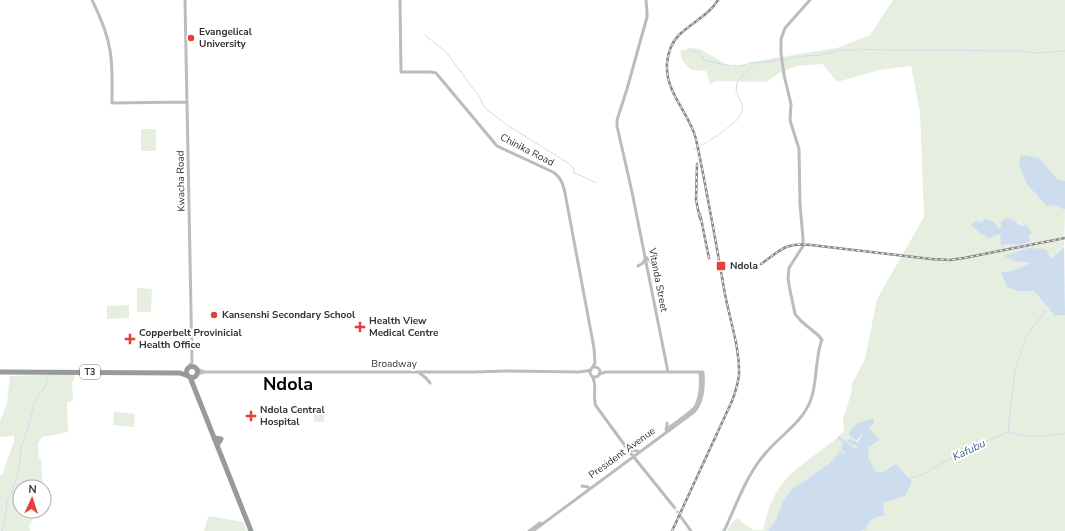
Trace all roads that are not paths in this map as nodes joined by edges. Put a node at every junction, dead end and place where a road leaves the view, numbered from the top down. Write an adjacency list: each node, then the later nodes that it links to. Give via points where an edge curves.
1 (92, 0): 6 (main road, via 103,24 110,50 112,103)
2 (186, 0): 6 (main road, Kwacha Road)
3 (400, 0): 11 (main road, Chinika Road, via 401,72 436,73 497,146 553,172 561,179)
4 (646, 0): 7 (main road, Vitanda Street, via 647,17 617,122)
5 (810, 0): 42 (main road, via 785,28 781,39 781,60 790,99 790,120 799,149 803,239 803,246 789,268 788,278 795,314 821,338 821,342 810,403 796,424 762,456)
6 (187, 102): 10 (main road, Kwacha Road)
7 (645, 256): 8 (main road); 9 (main road, via 643,263); 19 (main road, Vitanda Street)
8 (654, 263)
9 (638, 266)
10 (192, 362): 12 (main road); 21 (main road)
11 (595, 363): 13 (main road); 14 (main road)
12 (188, 368): 20 (highway); 21 (highway, via 192,366); 21 (highway, via 186,372)
13 (591, 369): 14 (main road); 17 (main road); 22 (main road)
14 (599, 369): 18 (main road); 23 (main road)
15 (0, 372): 20 (highway, T3)
16 (417, 372): 17 (main road, Broadway); 21 (main road, Broadway); 24 (main road)
17 (584, 372): 22 (main road)
18 (606, 372): 19 (main road); 23 (main road)
19 (668, 372): 25 (main road, President Avenue, via 702,372 703,387 699,401 695,410)
20 (180, 373): 21 (highway, T3)
21 (194, 373): 38 (highway, via 194,386)
22 (592, 375): 23 (main road); 28 (main road, via 595,404)
23 (599, 375): 28 (main road, via 596,381 597,404)
24 (430, 383)
25 (683, 418): 26 (main road, President Avenue); 29 (main road, President Avenue)
26 (675, 423): 27 (main road, President Avenue); 27 (main road, via 668,422)
27 (666, 430): 29 (main road, President Avenue)
28 (630, 451): 29 (main road); 30 (main road); 31 (main road)
29 (638, 452): 30 (main road, President Avenue); 32 (main road)
30 (634, 455): 31 (main road, President Avenue); 32 (main road)
31 (629, 459): 32 (main road); 33 (main road, President Avenue)
32 (639, 462): 35 (main road)
33 (589, 488): 34 (main road, President Avenue); 34 (main road); 34 (main road, via 588,496)
34 (581, 491): 37 (main road, President Avenue)
35 (674, 507)
36 (681, 517): 41 (main road)
37 (540, 524): 39 (main road, President Avenue); 39 (main road, via 533,523); 40 (main road)
38 (251, 531)
39 (532, 531)
40 (540, 531)
41 (691, 531)
42 (724, 531)

